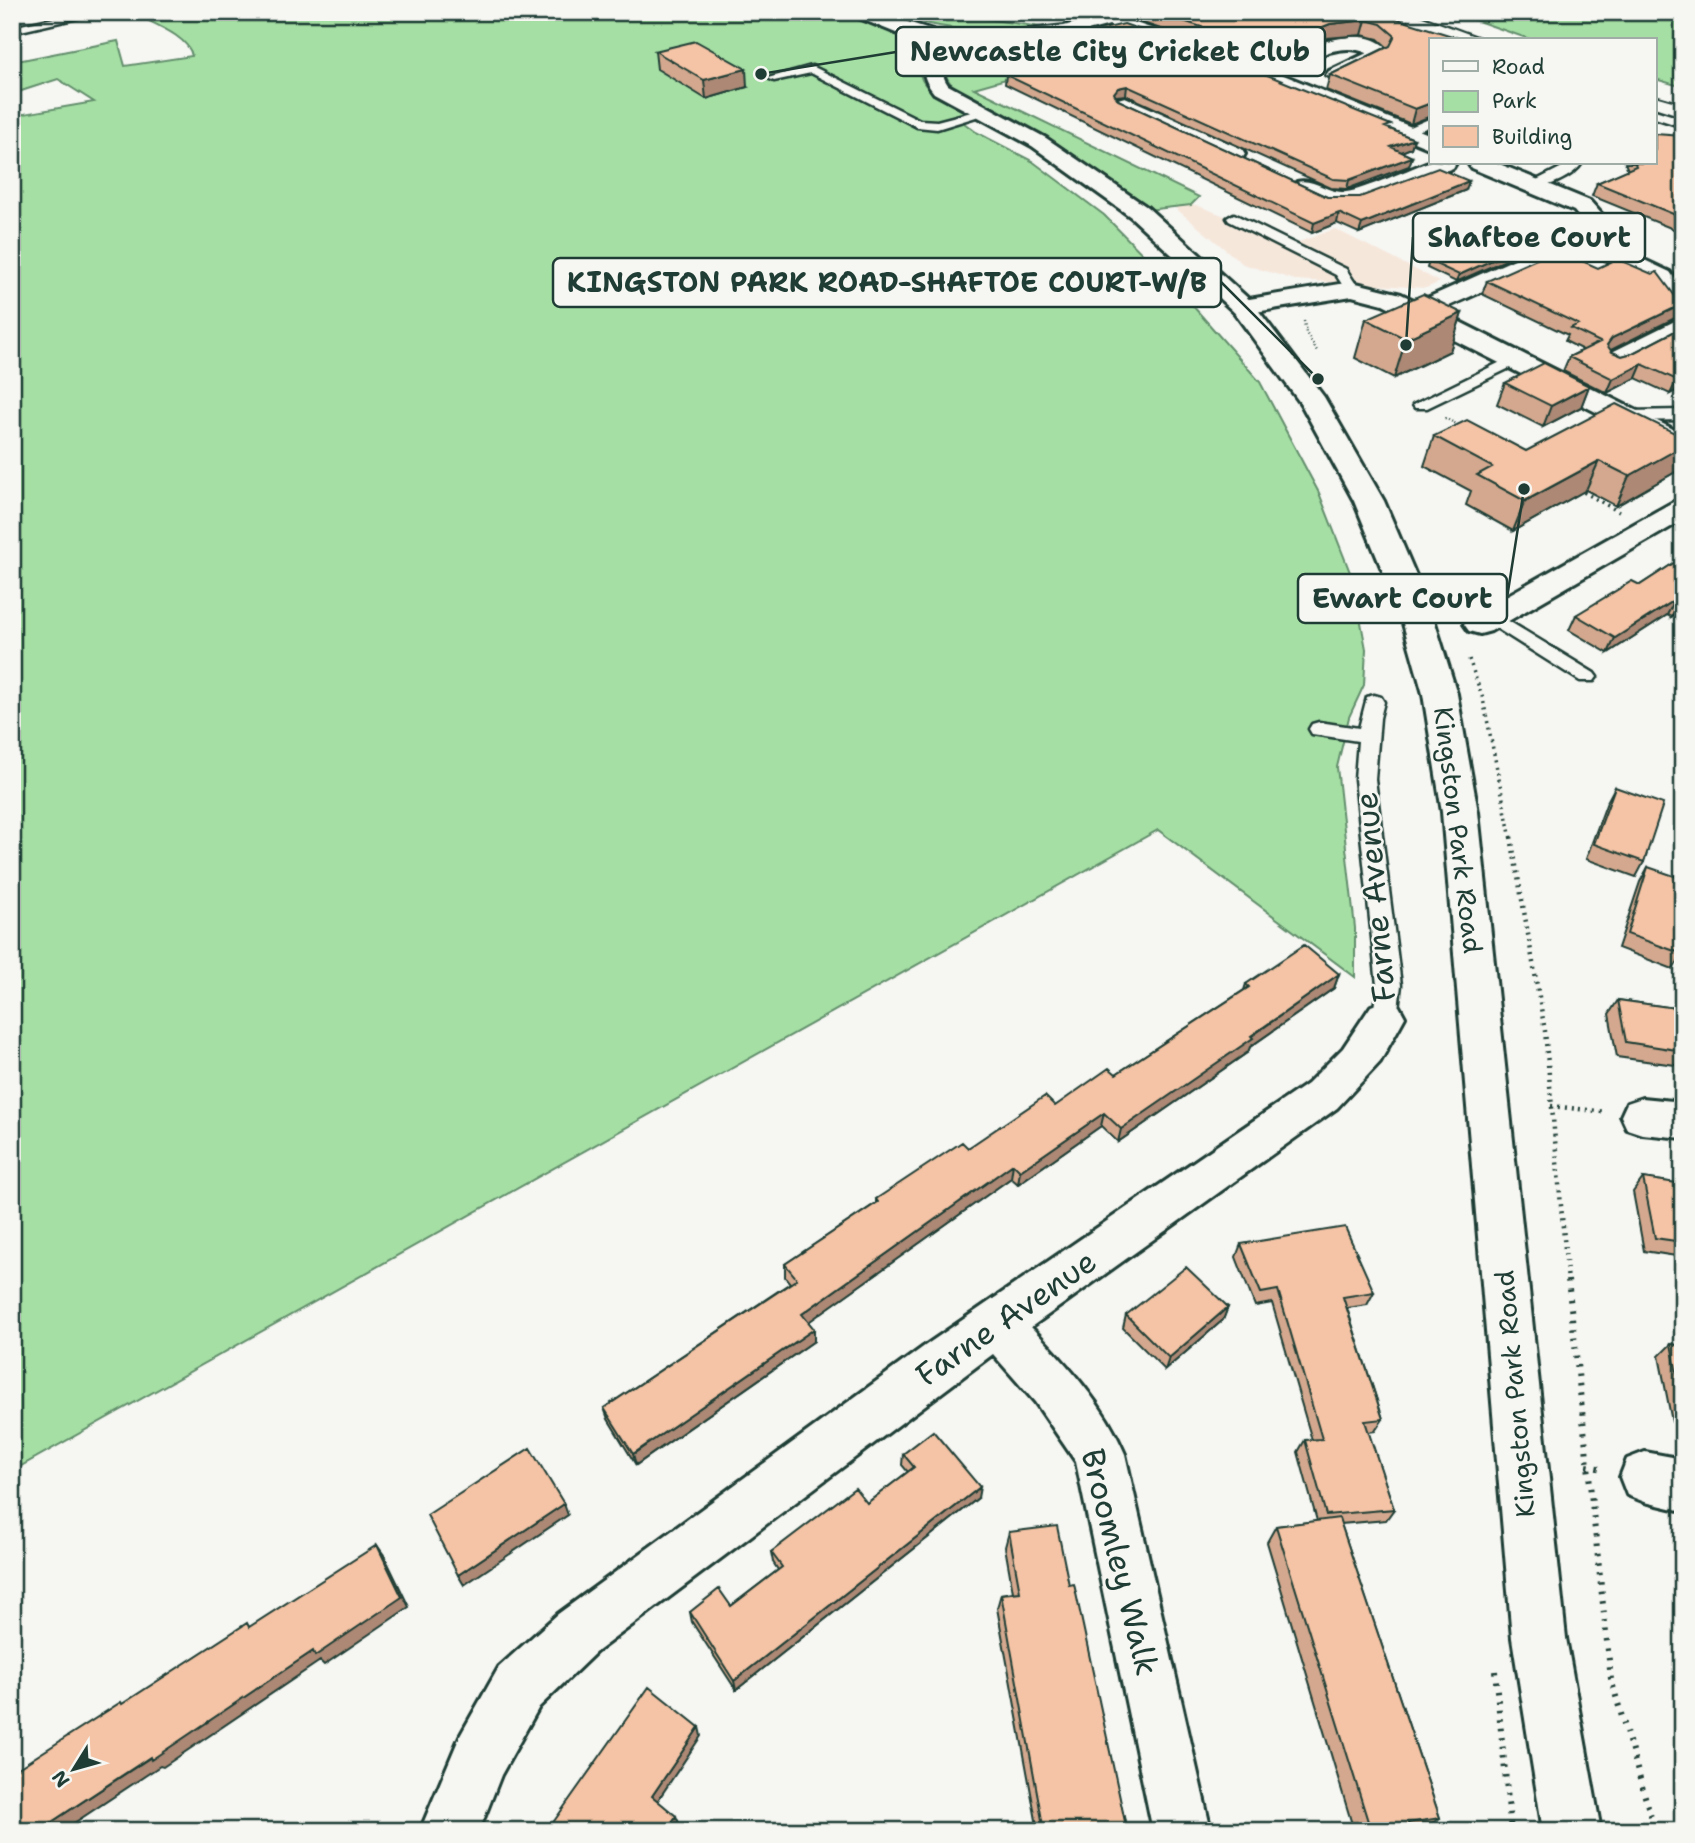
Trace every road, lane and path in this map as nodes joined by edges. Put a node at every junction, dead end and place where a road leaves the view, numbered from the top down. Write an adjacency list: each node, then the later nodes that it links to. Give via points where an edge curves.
1 (99, 12): 7 (lane)
2 (860, 12): 8 (street)
3 (1131, 12): 6 (street)
4 (1377, 12): 5 (path, via 1410,22)
5 (1384, 12)
6 (1112, 20): 8 (street, via 1039,35); 10 (street)
7 (12, 30)
8 (946, 38): 15 (street, Kingston Park Road, via 931,64 933,78 942,89)
9 (981, 62): 12 (path)
10 (1265, 74): 13 (street); 13 (street, via 1343,42 1379,51)
11 (774, 78): 15 (lane, via 812,69 927,126)
12 (1017, 80)
13 (1304, 90): 19 (street)
14 (1125, 103): 21 (street)
15 (983, 113): 30 (street, Kingston Park Road, via 1039,142 1139,212)
16 (1656, 114): 18 (lane)
17 (1429, 123): 19 (lane)
18 (1683, 123)
19 (1405, 132): 20 (street)
20 (1429, 142)
21 (1251, 162)
22 (1442, 164): 25 (street, via 1349,199 1326,197)
23 (1482, 164): 26 (street)
24 (1575, 164): 26 (lane)
25 (1288, 180)
26 (1534, 185): 28 (street, via 1590,213 1595,225)
27 (1234, 218): 29 (lane, via 1340,272)
28 (1579, 239): 31 (street, via 1661,276); 32 (street)
29 (1352, 289): 30 (street); 32 (street)
30 (1243, 307): 55 (street, Kingston Park Road, via 1314,403 1369,501 1416,612 1440,694 1460,812 1539,1637)
31 (1683, 307)
32 (1418, 311): 35 (street)
33 (1683, 324): 34 (street)
34 (1617, 359)
35 (1515, 360): 36 (lane); 38 (street)
36 (1421, 405): 39 (path)
37 (1683, 415): 38 (lane)
38 (1628, 416): 40 (street)
39 (1469, 431)
40 (1683, 445)
41 (1576, 489): 43 (path)
42 (1683, 508): 43 (street)
43 (1648, 527): 44 (street)
44 (1480, 631): 45 (lane); 50 (path, via 1483,698 1545,1031)
45 (1587, 677)
46 (1374, 702): 48 (lane, Farne Avenue)
47 (1319, 729): 48 (lane)
48 (1368, 736): 49 (lane, Farne Avenue, via 1365,779 1389,985)
49 (1385, 1017): 52 (street, Farne Avenue, via 1354,1067 1322,1096)
50 (1551, 1106): 51 (path); 56 (path, via 1611,1679)
51 (1662, 1118)
52 (996, 1324): 53 (street, Farne Avenue, via 577,1633 519,1687 480,1755); 54 (street, Broomley Walk, via 1075,1412 1100,1454)
53 (449, 1831)
54 (1182, 1831)
55 (1572, 1831)
56 (1655, 1831)

